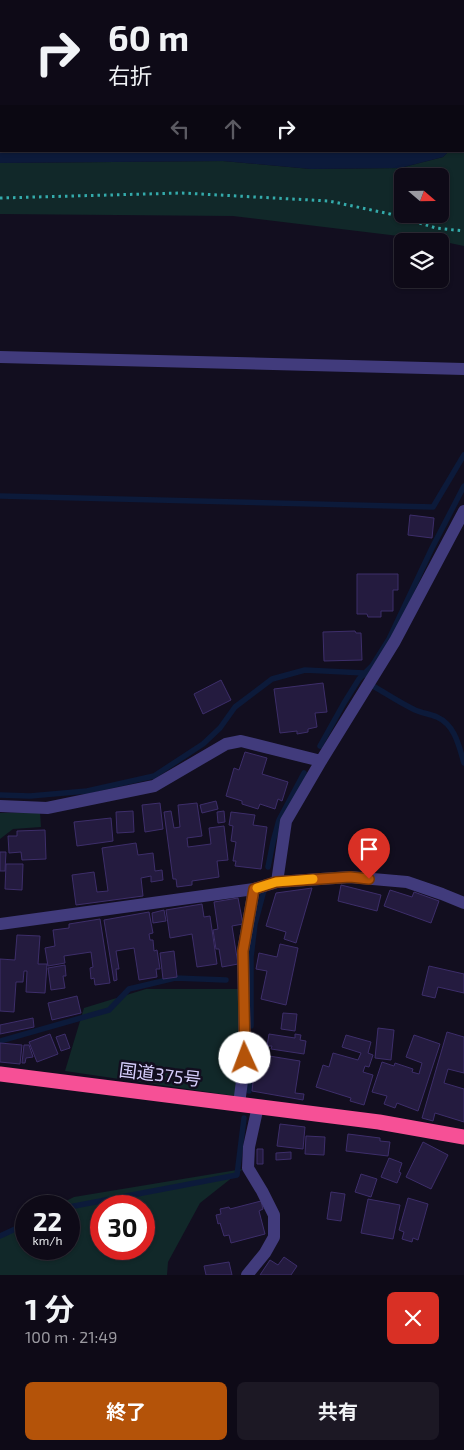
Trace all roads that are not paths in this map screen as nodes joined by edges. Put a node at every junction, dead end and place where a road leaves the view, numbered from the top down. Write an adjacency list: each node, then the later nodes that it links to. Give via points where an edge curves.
1 (0, 357): 2 (street)
2 (464, 368)
3 (464, 511): 4 (street)
4 (459, 532): 5 (street)
5 (321, 761): 6 (street, via 240,741 226,744 154,786 47,808); 7 (street, via 286,821)
6 (0, 806)
7 (276, 882): 8 (street); 9 (street, via 350,877 407,882)
8 (254, 889): 10 (street); 12 (street, via 243,951 245,1058)
9 (464, 903)
10 (0, 924)
11 (0, 1074): 12 (highway, 国道375号)
12 (239, 1104): 13 (highway, 国道375号)
13 (258, 1106): 14 (highway, 国道375号, via 380,1122); 15 (street, via 248,1168 274,1215 274,1236 266,1253)
14 (464, 1138)
15 (247, 1275)

